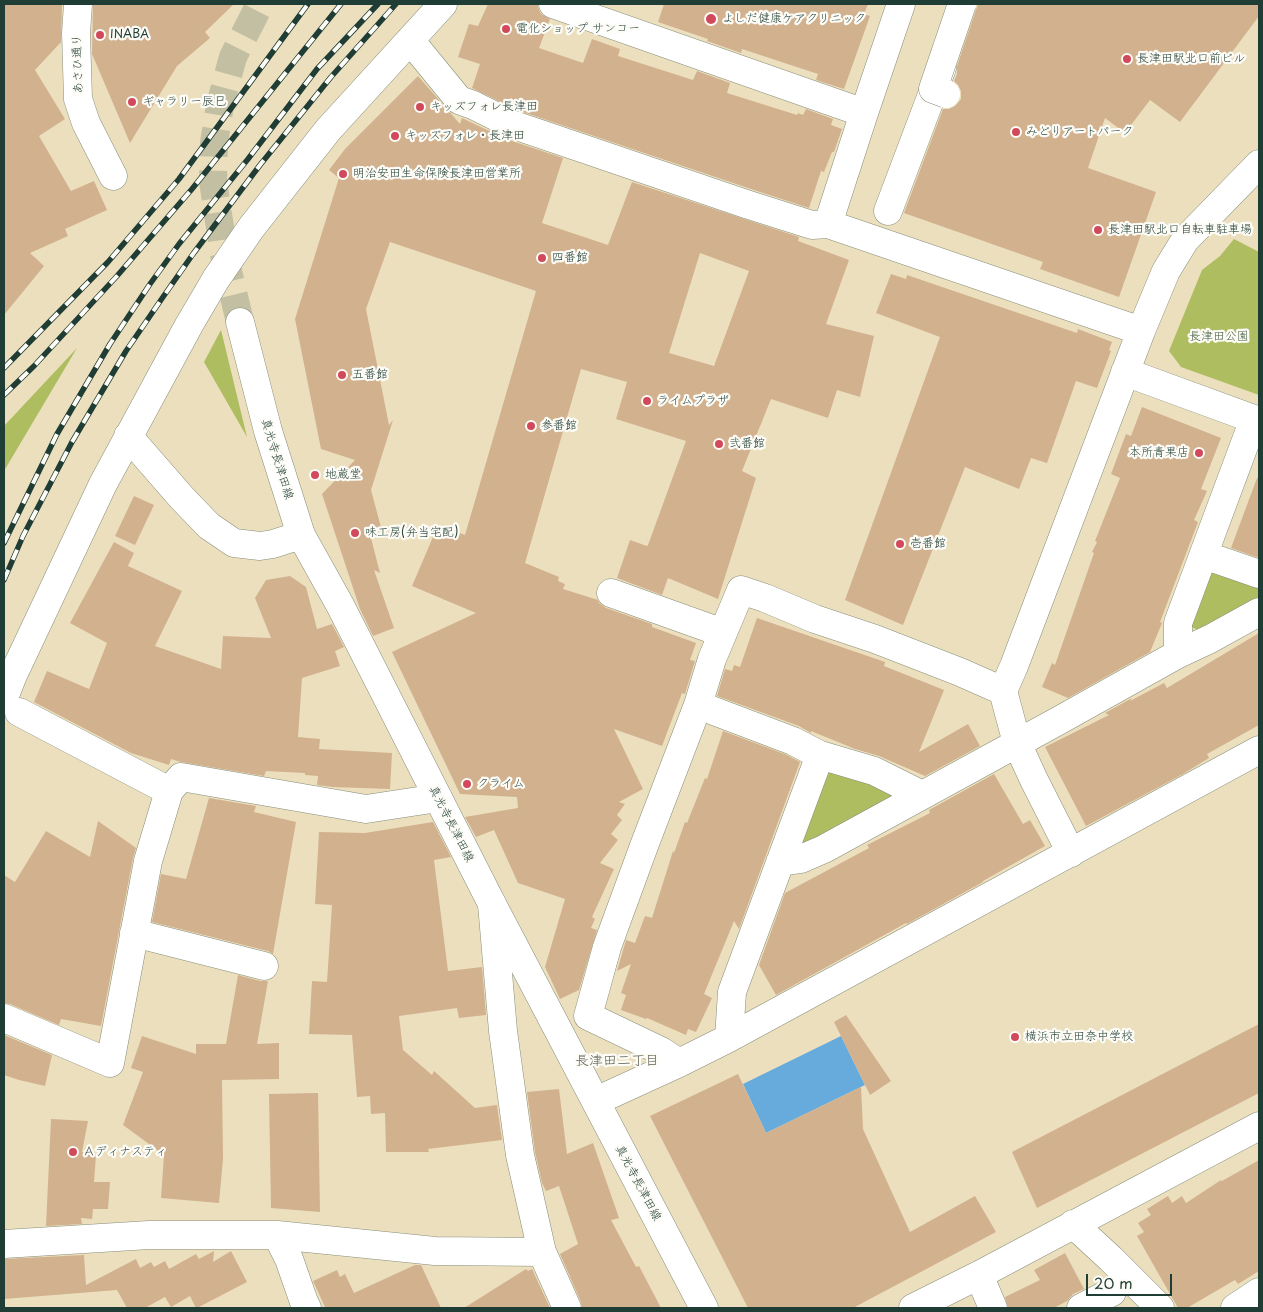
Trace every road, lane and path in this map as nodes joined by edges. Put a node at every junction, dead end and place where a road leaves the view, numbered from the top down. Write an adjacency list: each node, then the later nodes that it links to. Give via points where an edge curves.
1 (78, 4): 10 (street, あさひ通り, via 78,99 86,123)
2 (443, 4): 6 (street)
3 (553, 4): 8 (street)
4 (901, 4): 8 (street)
5 (964, 4): 7 (street, bridge, via 933,89); 11 (street)
6 (410, 40): 12 (street, via 459,100 511,124 812,225); 17 (street, via 328,130 250,228 189,325)
7 (946, 94)
8 (864, 113): 12 (street)
9 (1259, 164): 14 (street, via 1185,240 1166,271)
10 (113, 176)
11 (888, 211)
12 (828, 224): 14 (street)
13 (240, 322): 18 (street, 真光寺長津田線, via 268,431)
14 (1141, 331): 15 (street)
15 (1125, 372): 16 (street); 26 (street)
16 (1257, 420): 19 (street)
17 (128, 436): 18 (street, via 209,526 234,543 260,546); 25 (street)
18 (302, 535): 33 (street, 真光寺長津田線)
19 (1204, 555): 20 (street); 24 (street, via 1178,623)
20 (1259, 574)
21 (610, 593): 23 (street)
22 (1259, 612): 24 (street)
23 (723, 633): 26 (street, via 741,590); 27 (street)
24 (1178, 654): 28 (street)
25 (10, 689): 31 (street)
26 (1004, 691): 28 (street)
27 (698, 705): 30 (street, via 793,741); 41 (street, via 607,947 588,1016)
28 (1017, 743): 32 (street); 34 (street)
29 (1259, 750): 34 (street)
30 (820, 755): 32 (street, via 874,771); 35 (street)
31 (169, 791): 33 (street, via 180,777 366,809); 37 (street, via 148,861)
32 (922, 795): 35 (street, via 801,859)
33 (438, 798): 36 (street, 真光寺長津田線)
34 (1071, 853): 40 (street)
35 (780, 862): 40 (street, via 732,992)
36 (492, 904): 42 (street, 真光寺長津田線); 47 (street, via 503,1031 518,1145)
37 (134, 933): 38 (street); 39 (street, via 110,1063)
38 (264, 966)
39 (4, 1018)
40 (729, 1038): 41 (street)
41 (679, 1063): 42 (street)
42 (596, 1101): 53 (street, 真光寺長津田線)
43 (1259, 1126): 44 (street)
44 (1073, 1224): 48 (street); 57 (street)
45 (277, 1235): 46 (street, via 149,1235); 47 (street, via 435,1251); 51 (street)
46 (4, 1244)
47 (542, 1252): 52 (street)
48 (979, 1275): 54 (street); 55 (street)
49 (1112, 1292): 56 (street)
50 (1259, 1292): 58 (street)
51 (307, 1308)
52 (567, 1308)
53 (704, 1308)
54 (914, 1308)
55 (994, 1308)
56 (1081, 1308)
57 (1160, 1308)
58 (1235, 1308)

